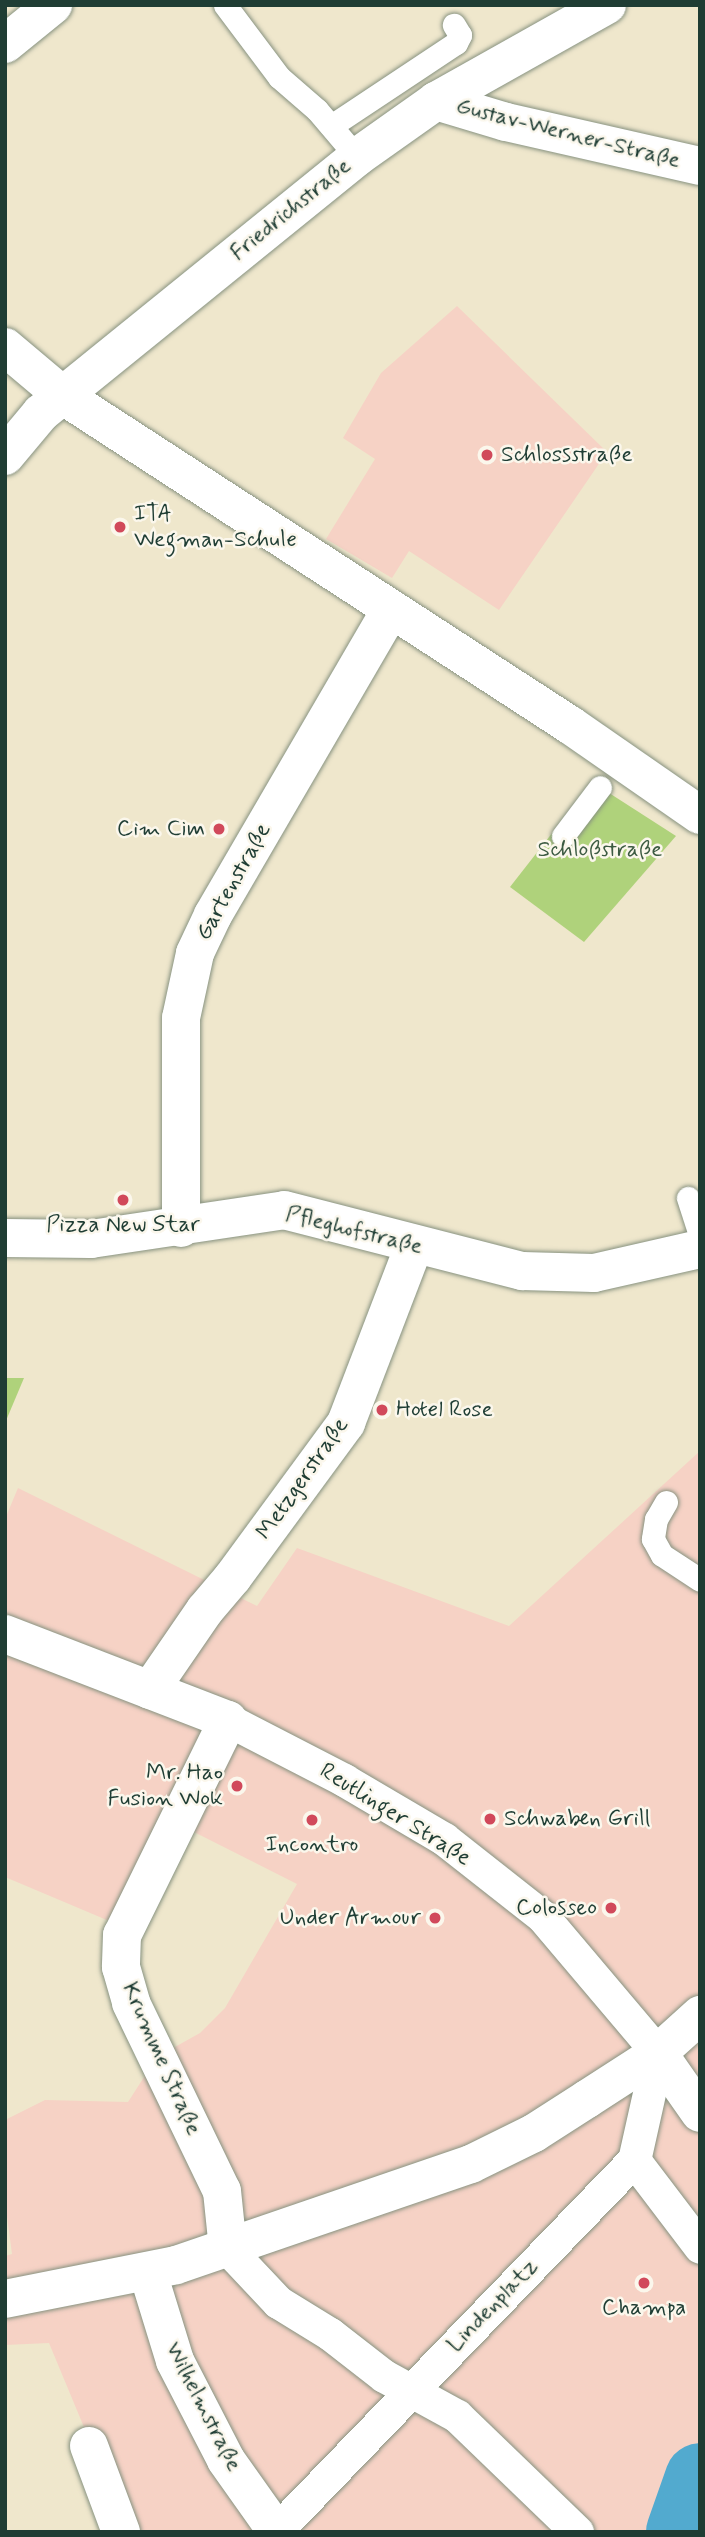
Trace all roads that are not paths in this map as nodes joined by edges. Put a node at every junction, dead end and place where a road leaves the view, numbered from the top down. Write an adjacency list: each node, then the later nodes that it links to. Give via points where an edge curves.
1 (53, 5): 5 (street)
2 (225, 5): 7 (lane, via 279,77)
3 (607, 5): 6 (street, Friedrichstraße)
4 (454, 25): 7 (lane, via 460,34 456,43)
5 (5, 44)
6 (436, 102): 8 (street, Friedrichstraße); 9 (street, Gustav-Werner-Straße)
7 (331, 126): 8 (lane)
8 (357, 157): 11 (street, Friedrichstraße)
9 (700, 166)
10 (5, 347): 11 (street)
11 (62, 395): 12 (street, Friedrichstraße); 13 (street)
12 (5, 456)
13 (391, 610): 15 (street); 18 (street, Gartenstraße, via 195,953 181,1018)
14 (600, 787): 16 (lane)
15 (700, 815)
16 (563, 836)
17 (688, 1198): 19 (lane)
18 (181, 1228): 20 (street, Pfleghofstraße, via 91,1239); 21 (street, Pfleghofstraße, via 284,1210)
19 (700, 1234)
20 (5, 1238)
21 (414, 1246): 22 (street, Pfleghofstraße, via 522,1271 594,1273); 26 (street, Metzgerstraße, via 346,1423)
22 (700, 1249)
23 (666, 1502): 24 (lane, via 656,1519 653,1539 662,1555)
24 (700, 1580)
25 (5, 1634): 26 (street, Reutlinger Straße)
26 (150, 1690): 27 (street, Reutlinger Straße)
27 (228, 1720): 29 (street, Reutlinger Straße, via 444,1839 543,1917); 33 (street, Krumme Straße, via 122,1935 121,1967 131,2003 222,2191)
28 (700, 2015): 29 (street)
29 (658, 2053): 30 (street, Reutlinger Straße); 31 (street); 33 (street, via 534,2133 471,2164)
30 (700, 2113)
31 (634, 2160): 32 (street); 36 (street, Lindenplatz)
32 (700, 2247)
33 (228, 2249): 34 (street); 36 (street, via 278,2302)
34 (148, 2273): 35 (street); 38 (street, Wilhelmstraße, via 175,2361 226,2460)
35 (5, 2299)
36 (411, 2391): 38 (street, Lindenplatz); 39 (street, via 457,2416)
37 (89, 2446): 40 (street)
38 (276, 2531)
39 (578, 2531)
40 (121, 2532)

